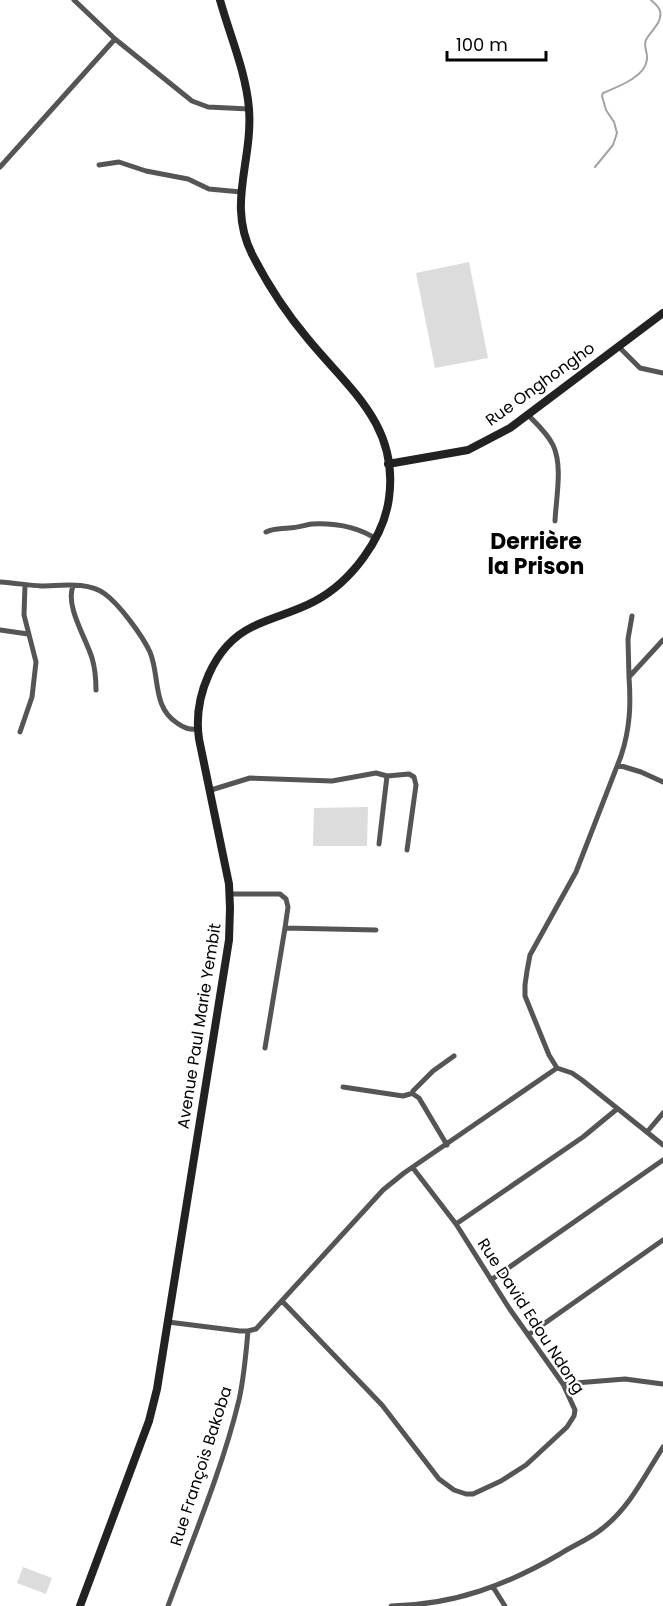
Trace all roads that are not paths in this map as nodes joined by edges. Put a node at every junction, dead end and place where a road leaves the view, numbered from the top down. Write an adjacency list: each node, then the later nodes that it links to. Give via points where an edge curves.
1 (74, 0): 3 (street)
2 (220, 0): 4 (main road, Avenue Paul Marie Yembit)
3 (115, 39): 4 (street, via 192,101 207,107); 6 (street)
4 (249, 109): 7 (main road, Avenue Paul Marie Yembit)
5 (99, 165): 7 (street, via 118,162 188,179 209,189)
6 (0, 167)
7 (241, 192): 12 (main road, Avenue Paul Marie Yembit, via 248,246 306,337 371,413 381,431)
8 (663, 313): 9 (main road, Rue Onghongho)
9 (618, 346): 10 (street, via 640,368); 11 (main road, Rue Onghongho)
10 (663, 373)
11 (528, 415): 12 (main road, Rue Onghongho, via 468,450); 13 (street, via 554,447)
12 (388, 464): 15 (main road, Avenue Paul Marie Yembit, via 389,497)
13 (555, 521)
14 (267, 532): 15 (street, via 320,525 361,530)
15 (376, 538): 25 (main road, Avenue Paul Marie Yembit, via 350,572 322,597 251,628 230,644 203,690)
16 (0, 582): 17 (street)
17 (25, 585): 18 (street); 21 (street, via 23,608)
18 (74, 586): 24 (street, via 72,603 92,657); 25 (street, via 93,588 114,602 149,651 164,710 182,727)
19 (632, 616): 23 (street)
20 (0, 630): 21 (street)
21 (28, 634): 26 (street, via 35,672 30,706)
22 (663, 640): 23 (street)
23 (629, 676): 27 (street, via 631,707)
24 (96, 690)
25 (198, 729): 30 (main road, Avenue Paul Marie Yembit)
26 (20, 732)
27 (618, 765): 29 (street); 38 (street, via 576,872 531,955 527,970 525,996)
28 (387, 776): 30 (street, via 376,773 325,781 250,778); 31 (street); 32 (street, via 409,774 416,780)
29 (663, 782)
30 (211, 790): 33 (main road, Avenue Paul Marie Yembit)
31 (379, 844)
32 (407, 850)
33 (230, 894): 34 (street, via 280,894 288,907); 52 (main road, Avenue Paul Marie Yembit, via 226,958)
34 (285, 928): 35 (street); 36 (street)
35 (376, 930)
36 (265, 1048)
37 (454, 1056): 40 (street)
38 (557, 1068): 41 (street, via 572,1073); 44 (street)
39 (343, 1087): 40 (street, via 403,1096)
40 (412, 1093): 44 (street, via 419,1098)
41 (617, 1108): 43 (street); 48 (street, via 583,1137)
42 (663, 1113): 43 (street)
43 (647, 1132): 45 (street)
44 (447, 1145): 47 (street)
45 (663, 1145)
46 (663, 1160): 50 (street)
47 (412, 1168): 48 (street, Rue David Edou Ndong); 51 (street, via 383,1190)
48 (456, 1224): 50 (street, Rue David Edou Ndong)
49 (663, 1240): 54 (street)
50 (491, 1280): 54 (street, Rue David Edou Ndong)
51 (282, 1301): 53 (street, via 256,1329); 55 (street, Rue David Edou Ndong, via 382,1405 439,1479 460,1492 473,1494 509,1477 567,1427 575,1410)
52 (168, 1322): 53 (street); 59 (main road, Avenue Paul Marie Yembit, via 149,1421)
53 (248, 1331): 60 (street, Rue François Bakoba, via 235,1414)
54 (528, 1335): 55 (street, Rue David Edou Ndong)
55 (563, 1384): 56 (street, via 625,1379)
56 (663, 1384)
57 (663, 1448): 58 (street, via 627,1503 603,1529 527,1573)
58 (493, 1587): 61 (street, via 448,1599); 62 (street)
59 (80, 1606)
60 (168, 1606)
61 (391, 1606)
62 (505, 1606)

